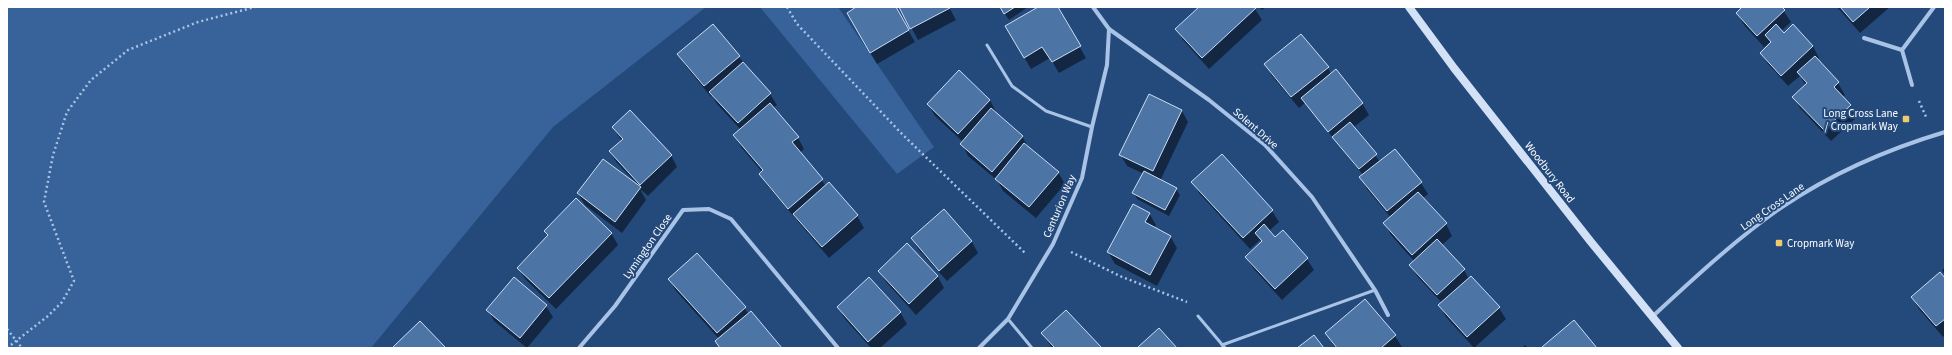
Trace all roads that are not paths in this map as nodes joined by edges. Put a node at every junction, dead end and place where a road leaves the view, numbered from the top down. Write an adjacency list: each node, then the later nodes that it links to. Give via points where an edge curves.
1 (1093, 7): 4 (street)
2 (1409, 7): 14 (street, Woodbury Road, via 1454,68)
3 (1934, 7): 7 (street)
4 (1109, 29): 9 (street, Centurion Way, via 1107,65); 11 (street, Solent Drive, via 1210,100 1265,145 1312,197)
5 (1864, 38): 7 (street)
6 (987, 45): 9 (lane, via 1012,86 1046,111)
7 (1902, 50): 8 (street)
8 (1912, 85)
9 (1092, 126): 15 (street, Centurion Way, via 1082,178 1053,244)
10 (1945, 132): 14 (street, Long Cross Lane, via 1858,164 1781,208 1708,266)
11 (1375, 290): 12 (street, Solent Drive); 16 (lane)
12 (1388, 315)
13 (1198, 316): 16 (lane)
14 (1652, 317): 22 (street, Woodbury Road)
15 (1008, 319): 19 (street, Centurion Way); 20 (lane)
16 (1222, 344): 21 (lane)
17 (579, 348): 18 (street, Lymington Close, via 615,306 683,210 709,209 731,219)
18 (838, 348)
19 (979, 348)
20 (1032, 348)
21 (1226, 348)
22 (1678, 348)

